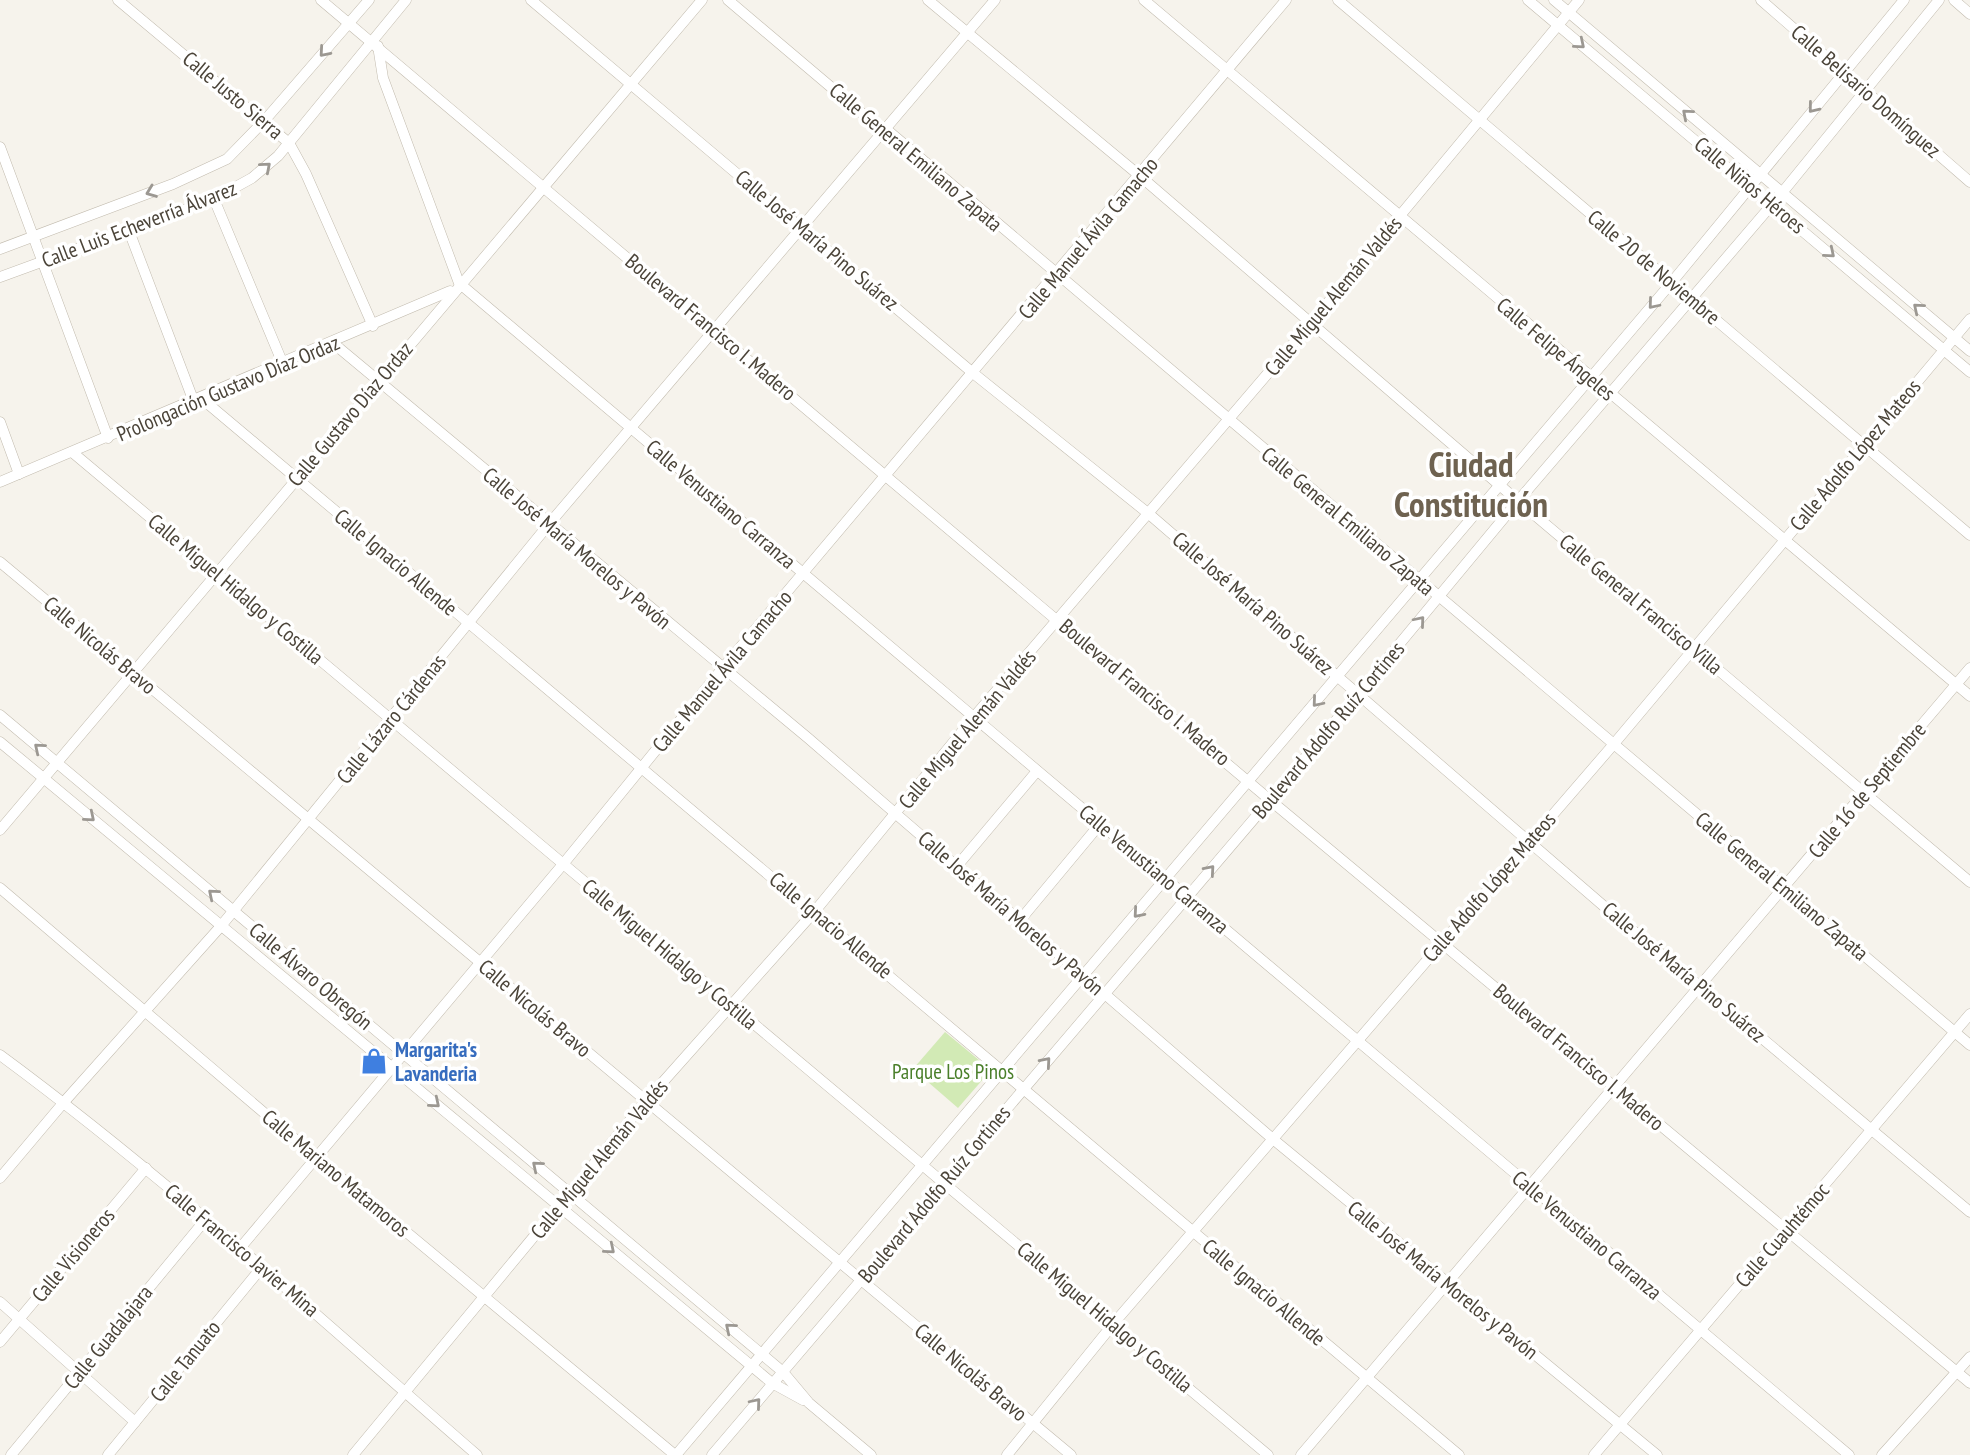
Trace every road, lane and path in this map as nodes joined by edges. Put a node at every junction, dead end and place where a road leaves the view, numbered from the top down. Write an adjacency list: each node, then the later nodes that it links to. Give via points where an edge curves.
1 (118, 0): 31 (street, Calle Justo Sierra)
2 (321, 0): 22 (street, Boulevard Francisco I. Madero)
3 (369, 0): 22 (street, Calle Luis Echeverría Álvarez)
4 (406, 0): 25 (street, Calle Luis Echeverría Álvarez)
5 (531, 0): 28 (street, Calle José María Pino Suárez)
6 (702, 0): 28 (street, Calle Gustavo Díaz Ordaz)
7 (728, 0): 32 (street, Calle General Emiliano Zapata)
8 (928, 0): 24 (street, Calle General Francisco Villa)
9 (995, 0): 24 (street, Calle Lázaro Cárdenas)
10 (1144, 0): 26 (street, Calle Felipe Ángeles)
11 (1286, 0): 26 (street, Calle Manuel Ávila Camacho)
12 (1338, 0): 30 (street, Calle 20 de Noviembre)
13 (1528, 0): 23 (street, Calle Niños Héroes)
14 (1555, 0): 20 (street, Calle Niños Héroes)
15 (1579, 0): 20 (street, Calle Miguel Alemán Valdés)
16 (1761, 0): 27 (street, Calle Belisario Domínguez)
17 (1904, 0): 27 (street, Boulevard Adolfo Ruíz Cortines)
18 (1939, 0): 29 (street, Boulevard Adolfo Ruíz Cortines)
19 (1954, 0): 21 (street)
20 (1569, 12): 23 (street, Calle Miguel Alemán Valdés); 35 (street, Calle Niños Héroes, one-way to 20)
21 (1970, 14)
22 (348, 23): 25 (street, Boulevard Francisco I. Madero); 31 (street, Calle Luis Echeverría Álvarez, one-way to 31)
23 (1558, 25): 30 (street, Calle Miguel Alemán Valdés); 38 (street, Calle Niños Héroes, one-way to 38)
24 (968, 33): 32 (street, Calle Lázaro Cárdenas); 36 (street, Calle General Francisco Villa)
25 (374, 43): 33 (street, Calle Luis Echeverría Álvarez); 39 (street, Boulevard Francisco I. Madero); 52 (street)
26 (1227, 70): 36 (street, Calle Manuel Ávila Camacho); 43 (street, Calle Felipe Ángeles)
27 (1844, 70): 29 (street, Calle Belisario Domínguez); 35 (street, Boulevard Adolfo Ruíz Cortines, one-way to 35)
28 (630, 85): 39 (street, Calle Gustavo Díaz Ordaz); 44 (street, Calle José María Pino Suárez)
29 (1866, 89): 37 (street, Calle Belisario Domínguez); 40 (street, Boulevard Adolfo Ruíz Cortines)
30 (1480, 119): 43 (street, Calle Miguel Alemán Valdés); 51 (street, Calle 20 de Noviembre)
31 (265, 120): 33 (street, Calle Justo Sierra); 46 (street, Calle Luis Echeverría Álvarez, one-way to 46, via 238,150 215,165)
32 (884, 132): 44 (street, Calle Lázaro Cárdenas); 49 (street, Calle General Emiliano Zapata, via 886,129)
33 (289, 143): 41 (street, Calle Luis Echeverría Álvarez, one-way to 33, via 259,173); 56 (street, Calle Justo Sierra)
34 (0, 147): 46 (street)
35 (1759, 175): 38 (street, Boulevard Adolfo Ruíz Cortines); 40 (street, Calle Niños Héroes)
36 (1140, 176): 49 (street, Calle Manuel Ávila Camacho); 55 (street, Calle General Francisco Villa)
37 (1970, 182)
38 (1751, 186): 42 (street, Calle Niños Héroes); 51 (street, Boulevard Adolfo Ruíz Cortines)
39 (544, 187): 52 (street, Calle Gustavo Díaz Ordaz); 57 (street, Boulevard Francisco I. Madero)
40 (1781, 194): 42 (street, Boulevard Adolfo Ruíz Cortines); 58 (street, Calle Niños Héroes, one-way to 40)
41 (214, 199): 45 (street, Calle Luis Echeverría Álvarez); 62 (street)
42 (1772, 204): 53 (street, Boulevard Adolfo Ruíz Cortines); 60 (street, Calle Niños Héroes, one-way to 60)
43 (1400, 216): 55 (street, Calle Miguel Alemán Valdés); 65 (street, Calle Felipe Ángeles)
44 (804, 227): 57 (street, Calle Lázaro Cárdenas); 64 (street, Calle José María Pino Suárez)
45 (129, 231): 48 (street, Calle Luis Echeverría Álvarez); 68 (street)
46 (33, 236): 47 (street, Calle Luis Echeverría Álvarez); 48 (street)
47 (0, 249)
48 (42, 261): 50 (street, Calle Luis Echeverría Álvarez); 72 (street)
49 (1057, 274): 64 (street, Calle Manuel Ávila Camacho); 69 (street, Calle General Emiliano Zapata)
50 (0, 277)
51 (1672, 282): 53 (street, Calle 20 de Noviembre); 65 (street, Boulevard Adolfo Ruíz Cortines, one-way to 65)
52 (457, 286): 56 (street, Prolongación Gustavo Díaz Ordaz); 66 (street, Calle Gustavo Díaz Ordaz); 71 (street, Calle Venustiano Carranza)
53 (1693, 298): 67 (street, Boulevard Adolfo Ruíz Cortines); 73 (street, Calle 20 de Noviembre)
54 (1970, 319): 58 (street, Calle Adolfo López Mateos)
55 (1310, 324): 69 (street, Calle Miguel Alemán Valdés); 79 (street, Calle General Francisco Villa)
56 (373, 326): 59 (street, Prolongación Gustavo Díaz Ordaz)
57 (715, 331): 71 (street, Calle Lázaro Cárdenas); 76 (street, Boulevard Francisco I. Madero)
58 (1954, 338): 60 (street, Calle Adolfo López Mateos); 61 (street, Calle Niños Héroes)
59 (333, 343): 62 (street, Prolongación Gustavo Díaz Ordaz); 66 (street, Calle José María Morelos y Pavón)
60 (1944, 350): 63 (street, Calle Niños Héroes); 73 (street, Calle Adolfo López Mateos)
61 (1970, 352)
62 (283, 364): 68 (street, Prolongación Gustavo Díaz Ordaz)
63 (1970, 372)
64 (973, 373): 76 (street, Calle Manuel Ávila Camacho); 81 (street, Calle José María Pino Suárez)
65 (1590, 378): 67 (street, Calle Felipe Ángeles); 79 (street, Boulevard Adolfo Ruíz Cortines)
66 (379, 380): 77 (street, Calle Gustavo Díaz Ordaz); 82 (street, Calle José María Morelos y Pavón)
67 (1609, 394): 80 (street, Boulevard Adolfo Ruíz Cortines); 84 (street, Calle Felipe Ángeles)
68 (197, 400): 72 (street, Prolongación Gustavo Díaz Ordaz); 77 (street, Calle Ignacio Allende)
69 (1229, 420): 81 (street, Calle Miguel Alemán Valdés); 88 (street, Calle General Emiliano Zapata)
70 (0, 422): 75 (street)
71 (630, 428): 82 (street, Calle Lázaro Cárdenas); 87 (street, Calle Venustiano Carranza)
72 (108, 438): 74 (street, Prolongación Gustavo Díaz Ordaz)
73 (1864, 443): 83 (street, Calle 20 de Noviembre); 84 (street, Calle Adolfo López Mateos)
74 (72, 452): 75 (street, Prolongación Gustavo Díaz Ordaz); 86 (street, Calle Miguel Hidalgo y Costilla)
75 (19, 474): 78 (street, Prolongación Gustavo Díaz Ordaz)
76 (888, 474): 87 (street, Calle Manuel Ávila Camacho); 90 (street, Boulevard Francisco I. Madero)
77 (296, 478): 86 (street, Calle Gustavo Díaz Ordaz); 91 (street, Calle Ignacio Allende)
78 (0, 482)
79 (1499, 484): 80 (street, Calle General Francisco Villa); 88 (street, Boulevard Adolfo Ruíz Cortines)
80 (1518, 501): 89 (street, Boulevard Adolfo Ruíz Cortines); 92 (street, Calle General Francisco Villa)
81 (1149, 514): 90 (street, Calle Miguel Alemán Valdés); 96 (street, Calle José María Pino Suárez)
82 (549, 524): 91 (street, Calle Lázaro Cárdenas); 94 (street, Calle José María Morelos y Pavón)
83 (1970, 535)
84 (1784, 540): 92 (street, Calle Adolfo López Mateos); 97 (street, Calle Felipe Ángeles)
85 (0, 562): 95 (street, Calle Nicolás Bravo)
86 (216, 573): 95 (street, Calle Gustavo Díaz Ordaz); 102 (street, Calle Miguel Hidalgo y Costilla)
87 (803, 573): 94 (street, Calle Manuel Ávila Camacho); 101 (street, Calle Venustiano Carranza)
88 (1419, 581): 89 (street, Calle General Emiliano Zapata); 96 (street, Boulevard Adolfo Ruíz Cortines)
89 (1440, 598): 98 (street, Boulevard Adolfo Ruíz Cortines, one-way to 89); 104 (street, Calle General Emiliano Zapata)
90 (1060, 620): 101 (street, Calle Miguel Alemán Valdés); 109 (street, Boulevard Francisco I. Madero)
91 (469, 624): 102 (street, Calle Lázaro Cárdenas); 106 (street, Calle Ignacio Allende)
92 (1694, 648): 104 (street, Calle Adolfo López Mateos); 110 (street, Calle General Francisco Villa)
93 (1970, 668): 97 (street, Calle 16 de Septiembre)
94 (722, 669): 106 (street, Calle Manuel Ávila Camacho); 112 (street, Calle José María Morelos y Pavón)
95 (133, 672): 105 (street, Calle Gustavo Díaz Ordaz); 113 (street, Calle Nicolás Bravo)
96 (1338, 677): 98 (street, Calle José María Pino Suárez); 109 (street, Boulevard Adolfo Ruíz Cortines, one-way to 109)
97 (1956, 684): 99 (street, Calle Felipe Ángeles); 110 (street, Calle 16 de Septiembre)
98 (1358, 694): 111 (street, Boulevard Adolfo Ruíz Cortines); 116 (street, Calle José María Pino Suárez)
99 (1970, 696)
100 (0, 715): 105 (street, Calle Álvaro Obregón, one-way to 100)
101 (974, 717): 107 (street, Calle Venustiano Carranza); 112 (street, Calle Miguel Alemán Valdés)
102 (392, 718): 113 (street, Calle Lázaro Cárdenas); 117 (street, Calle Miguel Hidalgo y Costilla)
103 (0, 742): 108 (street, Calle Álvaro Obregón)
104 (1613, 745): 116 (street, Calle Adolfo López Mateos); 122 (street, Calle General Emiliano Zapata)
105 (57, 763): 108 (street, Calle Gustavo Díaz Ordaz); 124 (street, Calle Álvaro Obregón, one-way to 105)
106 (642, 768): 117 (street, Calle Manuel Ávila Camacho); 125 (street, Calle Ignacio Allende)
107 (1037, 771): 114 (street, Calle Venustiano Carranza); 118 (street)
108 (44, 778): 115 (street, Calle Gustavo Díaz Ordaz); 127 (street, Calle Álvaro Obregón, one-way to 127)
109 (1249, 781): 111 (street, Boulevard Francisco I. Madero); 119 (street, Boulevard Adolfo Ruíz Cortines)
110 (1864, 793): 120 (street, Calle General Francisco Villa); 122 (street, Calle 16 de Septiembre)
111 (1270, 800): 123 (street, Boulevard Adolfo Ruíz Cortines, one-way to 111); 128 (street, Boulevard Francisco I. Madero)
112 (896, 814): 118 (street, Calle José María Morelos y Pavón); 125 (street, Calle Miguel Alemán Valdés)
113 (309, 820): 124 (street, Calle Lázaro Cárdenas); 129 (street, Calle Nicolás Bravo)
114 (1100, 824): 119 (street, Calle Venustiano Carranza); 126 (street)
115 (0, 830)
116 (1529, 840): 128 (street, Calle Adolfo López Mateos); 131 (street, Calle José María Pino Suárez)
117 (564, 863): 129 (street, Calle Manuel Ávila Camacho); 133 (street, Calle Miguel Hidalgo y Costilla)
118 (957, 866): 126 (street, Calle José María Morelos y Pavón)
119 (1166, 880): 123 (street, Calle Venustiano Carranza); 130 (street, Boulevard Adolfo Ruíz Cortines, one-way to 130)
120 (1970, 882)
121 (0, 888): 134 (street, Calle Mariano Matamoros)
122 (1783, 888): 131 (street, Calle 16 de Septiembre); 136 (street, Calle General Emiliano Zapata)
123 (1187, 897): 132 (street, Boulevard Adolfo Ruíz Cortines); 137 (street, Calle Venustiano Carranza)
124 (233, 911): 127 (street, Calle Lázaro Cárdenas); 139 (street, Calle Álvaro Obregón)
125 (815, 911): 133 (street, Calle Miguel Alemán Valdés); 142 (street, Calle Ignacio Allende)
126 (1021, 919): 130 (street, Calle José María Morelos y Pavón)
127 (221, 926): 134 (street, Calle Lázaro Cárdenas); 141 (street, Calle Álvaro Obregón)
128 (1442, 941): 137 (street, Calle Adolfo López Mateos); 144 (street, Boulevard Francisco I. Madero)
129 (481, 963): 139 (street, Calle Manuel Ávila Camacho); 145 (street, Calle Nicolás Bravo)
130 (1083, 975): 132 (street, Calle José María Morelos y Pavón); 142 (street, Boulevard Adolfo Ruíz Cortines)
131 (1699, 984): 144 (street, Calle 16 de Septiembre); 147 (street, Calle José María Pino Suárez)
132 (1105, 995): 143 (street, Boulevard Adolfo Ruíz Cortines, one-way to 132); 148 (street, Calle José María Morelos y Pavón)
133 (732, 1006): 145 (street, Calle Miguel Alemán Valdés); 150 (street, Calle Miguel Hidalgo y Costilla)
134 (146, 1009): 146 (street, Calle Lázaro Cárdenas); 149 (street, Calle Mariano Matamoros)
135 (1970, 1014): 136 (street, Calle Cuauhtémoc)
136 (1955, 1032): 138 (street, Calle General Emiliano Zapata); 147 (street, Calle Cuauhtémoc)
137 (1357, 1041): 148 (street, Calle Adolfo López Mateos); 154 (street, Calle Venustiano Carranza)
138 (1970, 1045)
139 (403, 1054): 141 (street, Calle Manuel Ávila Camacho); 155 (street, Calle Álvaro Obregón, one-way to 139)
140 (0, 1055): 146 (street, Calle Francisco Javier Mina)
141 (392, 1068): 149 (street, Calle Manuel Ávila Camacho); 156 (street, Calle Álvaro Obregón, one-way to 156)
142 (1004, 1070): 143 (street, Calle Ignacio Allende); 150 (street, Boulevard Adolfo Ruíz Cortines)
143 (1024, 1087): 153 (street, Boulevard Adolfo Ruíz Cortines); 160 (street, Calle Ignacio Allende)
144 (1614, 1087): 154 (street, Calle 16 de Septiembre); 159 (street, Boulevard Francisco I. Madero)
145 (646, 1101): 155 (street, Calle Miguel Alemán Valdés); 162 (street, Calle Nicolás Bravo)
146 (64, 1102): 151 (street, Calle Francisco Javier Mina); 152 (street, Calle Lázaro Cárdenas)
147 (1873, 1130): 157 (street, Calle José María Pino Suárez); 159 (street, Calle Cuauhtémoc)
148 (1274, 1140): 160 (street, Calle Adolfo López Mateos); 165 (street, Calle José María Morelos y Pavón)
149 (316, 1157): 161 (street, Calle Manuel Ávila Camacho); 166 (street, Calle Mariano Matamoros)
150 (922, 1166): 153 (street, Calle Miguel Hidalgo y Costilla); 162 (street, Boulevard Adolfo Ruíz Cortines)
151 (146, 1168): 158 (street, Calle Francisco Javier Mina); 168 (street, Calle Visioneros)
152 (0, 1178)
153 (944, 1183): 164 (street, Boulevard Adolfo Ruíz Cortines); 169 (street, Calle Miguel Hidalgo y Costilla)
154 (1528, 1185): 165 (street, Calle 16 de Septiembre); 170 (street, Calle Venustiano Carranza)
155 (571, 1194): 156 (street, Calle Miguel Alemán Valdés); 172 (street, Calle Álvaro Obregón, one-way to 155)
156 (559, 1207): 166 (street, Calle Miguel Alemán Valdés); 174 (street, Calle Álvaro Obregón, one-way to 174)
157 (1970, 1212)
158 (206, 1219): 161 (street, Calle Francisco Javier Mina); 177 (street, Calle Guadalajara)
159 (1786, 1231): 170 (street, Calle Cuauhtémoc); 176 (street, Boulevard Francisco I. Madero)
160 (1193, 1233): 169 (street, Calle Adolfo López Mateos); 178 (street, Calle Ignacio Allende)
161 (241, 1247): 163 (street, Calle Francisco Javier Mina)
162 (840, 1263): 164 (street, Calle Nicolás Bravo); 172 (street, Boulevard Adolfo Ruíz Cortines)
163 (262, 1267): 181 (street, Calle Francisco Javier Mina); 183 (street, Calle Tanuato)
164 (861, 1280): 175 (street, Boulevard Adolfo Ruíz Cortines); 184 (street, Calle Nicolás Bravo)
165 (1447, 1284): 178 (street, Calle 16 de Septiembre); 185 (street, Calle José María Morelos y Pavón)
166 (483, 1296): 181 (street, Calle Miguel Alemán Valdés); 190 (street, Calle Mariano Matamoros)
167 (0, 1302): 168 (street)
168 (20, 1319): 171 (street, Calle Visioneros); 177 (street)
169 (1114, 1323): 184 (street, Calle Adolfo López Mateos); 195 (street, Calle Miguel Hidalgo y Costilla)
170 (1699, 1329): 185 (street, Calle Cuauhtémoc); 200 (street, Calle Venustiano Carranza)
171 (0, 1342)
172 (761, 1354): 174 (street, Boulevard Adolfo Ruíz Cortines); 175 (street, Calle Álvaro Obregón)
173 (1970, 1357): 176 (street)
174 (751, 1366): 179 (street, Calle Álvaro Obregón); 190 (street, Boulevard Adolfo Ruíz Cortines)
175 (783, 1372): 179 (street, Boulevard Adolfo Ruíz Cortines); 182 (street, Calle Álvaro Obregón)
176 (1957, 1372): 180 (street, Boulevard Francisco I. Madero); 201 (street)
177 (79, 1373): 183 (street); 186 (street, Calle Guadalajara)
178 (1366, 1377): 196 (street, Calle 16 de Septiembre); 197 (street, Calle Ignacio Allende)
179 (772, 1383): 182 (street, Calle Álvaro Obregón); 191 (street, Boulevard Adolfo Ruíz Cortines, one-way to 179)
180 (1970, 1383)
181 (403, 1391): 188 (street, Calle Miguel Alemán Valdés); 189 (street, Calle Francisco Javier Mina)
182 (809, 1403): 192 (street, Calle Álvaro Obregón)
183 (135, 1422): 187 (street, Calle Tanuato)
184 (1033, 1424): 193 (street, Calle Adolfo López Mateos); 194 (street, Calle Nicolás Bravo)
185 (1619, 1424): 198 (street, Calle Cuauhtémoc); 199 (street, Calle José María Morelos y Pavón)
186 (11, 1455)
187 (108, 1455)
188 (353, 1455)
189 (477, 1455)
190 (675, 1455)
191 (712, 1455)
192 (871, 1455)
193 (1007, 1455)
194 (1071, 1455)
195 (1268, 1455)
196 (1301, 1455)
197 (1459, 1455)
198 (1594, 1455)
199 (1657, 1455)
200 (1849, 1455)
201 (1882, 1455)

